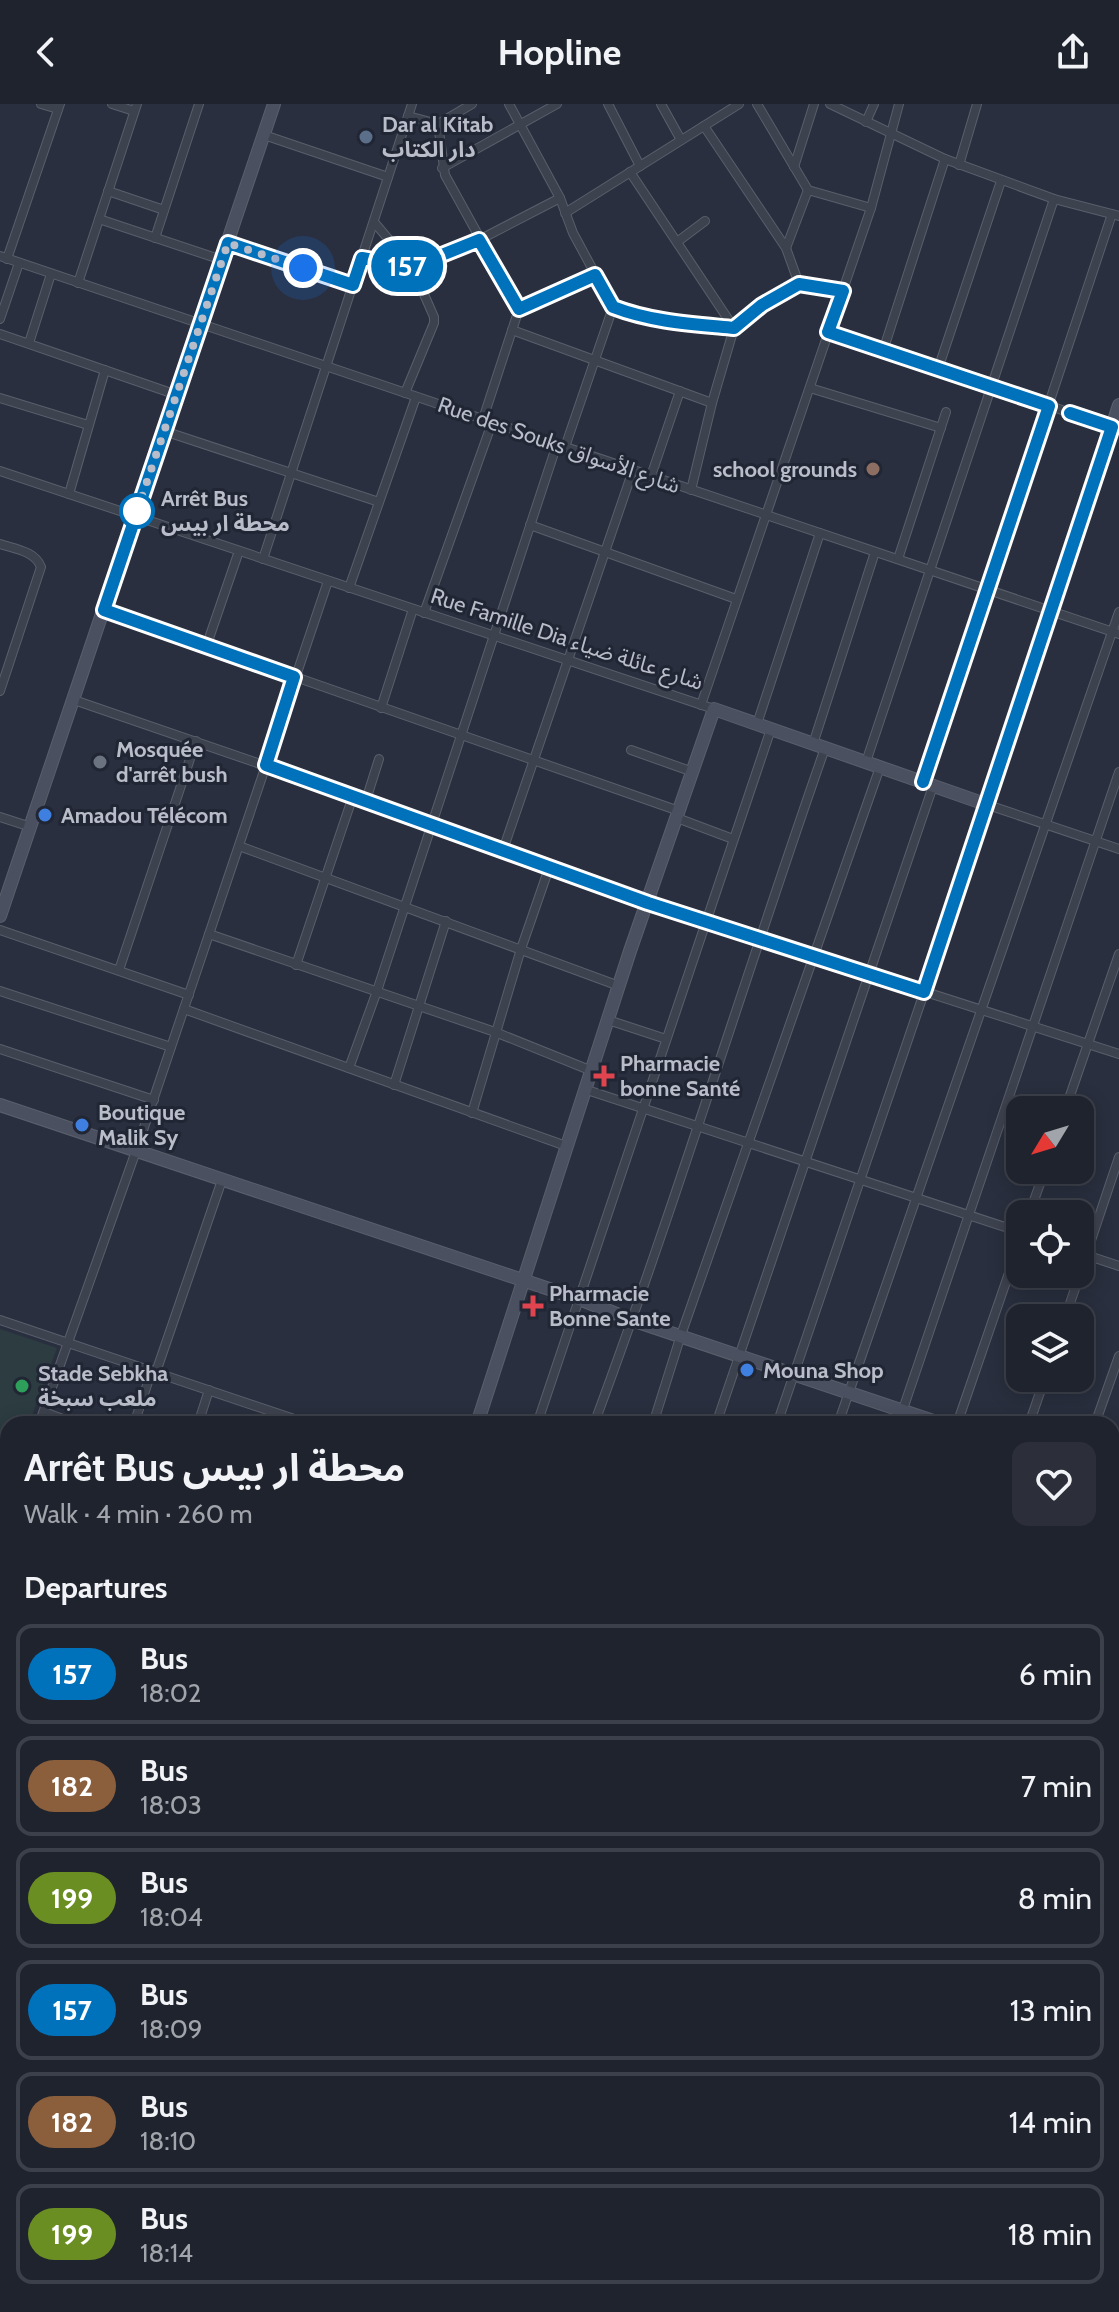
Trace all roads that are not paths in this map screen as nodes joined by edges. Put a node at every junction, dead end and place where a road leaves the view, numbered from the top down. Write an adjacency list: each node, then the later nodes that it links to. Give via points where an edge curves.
1 (41, 104): 18 (street)
2 (112, 104): 19 (street)
3 (199, 104): 41 (street)
4 (274, 104): 25 (street)
5 (412, 104): 20 (street)
6 (472, 104): 22 (street)
7 (509, 104): 23 (street)
8 (557, 104): 23 (street)
9 (608, 104): 30 (street)
10 (661, 104): 27 (street)
11 (739, 104): 24 (street)
12 (757, 104): 31 (street)
13 (814, 104): 31 (street)
14 (830, 104): 21 (street)
15 (874, 104): 21 (street)
16 (899, 104): 26 (street)
17 (977, 104): 29 (street)
18 (59, 107): 52 (street)
19 (135, 108): 37 (street)
20 (408, 116): 22 (street); 34 (street)
21 (866, 122): 26 (street)
22 (438, 124): 32 (street)
23 (521, 124): 32 (street); 38 (street)
24 (704, 126): 27 (street); 51 (street)
25 (264, 135): 34 (street); 50 (street)
26 (890, 135): 28 (street); 40 (street)
27 (681, 140): 30 (street)
28 (945, 159): 29 (street); 72 (street)
29 (959, 165): 35 (street)
30 (640, 166): 33 (street)
31 (794, 167): 36 (street)
32 (442, 168): 48 (street)
33 (630, 172): 42 (street); 49 (street)
34 (388, 177): 46 (street)
35 (1001, 181): 39 (street); 75 (street)
36 (808, 190): 40 (street); 51 (street)
37 (108, 191): 41 (street); 44 (street)
38 (560, 198): 42 (street); 48 (street)
39 (1054, 199): 43 (street); 77 (street)
40 (871, 208): 62 (street)
41 (164, 210): 47 (street)
42 (565, 213): 58 (street)
43 (1116, 215): 86 (street)
44 (99, 219): 47 (street); 59 (street)
45 (705, 221): 49 (street)
46 (374, 222): 53 (street); 56 (street)
47 (155, 238): 54 (street)
48 (479, 240): 56 (street); 64 (street)
49 (677, 242): 67 (street)
50 (228, 243): 54 (street); 61 (street)
51 (786, 248): 60 (street)
52 (3, 258): 55 (street, Rue des Souks شارع الأسواق)
53 (362, 258): 56 (street); 61 (street)
54 (222, 260): 66 (street)
55 (19, 263): 57 (street, Rue des Souks شارع الأسواق); 65 (street)
56 (412, 267): 80 (street, via 434,323)
57 (51, 274): 59 (street, Rue des Souks شارع الأسواق); 71 (street)
58 (595, 275): 63 (street); 64 (street)
59 (78, 283): 66 (street, Rue des Souks شارع الأسواق)
60 (799, 284): 62 (street); 67 (street)
61 (353, 285): 74 (street)
62 (843, 291): 69 (street)
63 (613, 307): 67 (street, via 671,323); 73 (street)
64 (519, 309): 68 (street)
65 (0, 319)
66 (200, 324): 74 (street, Rue des Souks شارع الأسواق); 81 (street)
67 (734, 328): 84 (street)
68 (512, 330): 73 (street); 88 (street)
69 (828, 332): 72 (street); 78 (street)
70 (0, 334): 71 (street)
71 (29, 343): 76 (street)
72 (883, 351): 75 (street)
73 (597, 359): 79 (street); 93 (street)
74 (326, 366): 80 (street, Rue des Souks شارع الأسواق); 96 (street)
75 (938, 369): 77 (street)
76 (105, 370): 81 (street); 89 (street)
77 (991, 386): 86 (street); 111 (street)
78 (810, 388): 90 (street); 101 (street)
79 (680, 391): 84 (street); 97 (street)
80 (405, 393): 82 (street, Rue des Souks شارع الأسواق)
81 (177, 395): 92 (street)
82 (416, 397): 88 (street, Rue des Souks شارع الأسواق); 100 (street)
83 (0, 398): 89 (street)
84 (712, 403): 98 (street)
85 (1119, 405): 91 (street)
86 (1049, 406): 91 (street); 114 (street)
87 (946, 412): 90 (street)
88 (487, 421): 93 (street, Rue des Souks شارع الأسواق); 120 (street)
89 (88, 425): 99 (street)
90 (941, 428): 110 (street)
91 (1116, 428): 118 (street)
92 (164, 431): 96 (street); 102 (street)
93 (561, 446): 94 (street, Rue des Souks شارع الأسواق); 103 (street)
94 (633, 470): 97 (street, Rue des Souks شارع الأسواق); 107 (street)
95 (0, 471): 99 (street, Rue Famille Dia شارع عائلة ضياء)
96 (292, 473): 100 (street); 109 (street)
97 (651, 476): 98 (street, Rue des Souks شارع الأسواق)
98 (691, 490): 101 (street, Rue des Souks شارع الأسواق)
99 (69, 494): 102 (street, Rue Famille Dia شارع عائلة ضياء)
100 (379, 502): 113 (street)
101 (765, 514): 104 (street, Rue des Souks شارع الأسواق); 115 (street)
102 (135, 517): 106 (street, Rue Famille Dia شارع عائلة ضياء); 117 (street)
103 (530, 525): 107 (street); 122 (street)
104 (820, 533): 108 (street, Rue des Souks شارع الأسواق); 130 (street)
105 (0, 544): 126 (street, via 32,555 41,567)
106 (239, 551): 109 (street, Rue Famille Dia شارع عائلة ضياء); 123 (street)
107 (605, 551): 115 (street); 124 (street)
108 (875, 552): 110 (street, Rue des Souks شارع الأسواق); 134 (street)
109 (263, 559): 112 (street, Rue Famille Dia شارع عائلة ضياء)
110 (898, 559): 111 (street, Rue des Souks شارع الأسواق)
111 (930, 570): 114 (street, Rue des Souks شارع الأسواق); 138 (street)
112 (328, 581): 113 (street, Rue Famille Dia شارع عائلة ضياء); 125 (street)
113 (349, 588): 116 (street, Rue Famille Dia شارع عائلة ضياء)
114 (988, 589): 118 (street, Rue des Souks شارع الأسواق); 143 (street)
115 (736, 599): 128 (street)
116 (413, 609): 120 (street, Rue Famille Dia شارع عائلة ضياء); 129 (street)
117 (104, 610): 123 (street); 127 (street)
118 (1052, 611): 121 (street, Rue des Souks شارع الأسواق); 146 (street)
119 (1119, 612): 121 (street)
120 (424, 613): 122 (street, Rue Famille Dia شارع عائلة ضياء)
121 (1116, 632): 150 (street)
122 (493, 635): 124 (street, Rue Famille Dia شارع عائلة ضياء); 132 (street)
123 (206, 647): 125 (street)
124 (568, 660): 128 (street, Rue Famille Dia شارع عائلة ضياء); 137 (street)
125 (294, 677): 129 (street); 139 (street)
126 (0, 691)
127 (74, 700): 133 (street); 151 (street)
128 (708, 707): 130 (street, Rue Famille Dia شارع عائلة ضياء); 141 (street)
129 (381, 708): 132 (street)
130 (757, 724): 131 (street, Rue Famille Dia شارع عائلة ضياء)
131 (771, 729): 134 (street, Rue Famille Dia شارع عائلة ضياء); 152 (street)
132 (460, 736): 137 (street); 149 (street)
133 (196, 741): 139 (street); 172 (street)
134 (819, 746): 138 (street, Rue Famille Dia شارع عائلة ضياء); 167 (street)
135 (631, 750): 141 (street)
136 (379, 759): 145 (street)
137 (533, 762): 147 (street); 156 (street)
138 (866, 762): 140 (street, Rue Famille Dia شارع عائلة ضياء)
139 (266, 765): 144 (street); 154 (street)
140 (880, 767): 143 (street, Rue Famille Dia شارع عائلة ضياء); 170 (street)
141 (693, 772): 147 (street)
142 (1119, 772): 153 (street)
143 (928, 784): 146 (street, Rue Famille Dia شارع عائلة ضياء); 173 (street)
144 (353, 796): 145 (street); 158 (street)
145 (366, 800): 149 (street)
146 (988, 805): 150 (street, Rue Famille Dia شارع عائلة ضياء); 177 (street)
147 (678, 815): 152 (street); 160 (street)
148 (0, 817): 151 (street)
149 (432, 823): 156 (street); 161 (street)
150 (1046, 824): 153 (street, Rue Famille Dia شارع عائلة ضياء); 181 (street)
151 (31, 827): 159 (street)
152 (733, 839): 164 (street)
153 (1096, 841): 155 (street, Rue Famille Dia شارع عائلة ضياء); 183 (street)
154 (239, 846): 158 (street); 166 (street)
155 (1119, 849)
156 (503, 850): 157 (street)
157 (549, 868): 160 (street); 168 (street)
158 (326, 877): 161 (street); 171 (street)
159 (5, 888): 162 (street)
160 (648, 903): 164 (street); 174 (street)
161 (404, 905): 163 (street); 176 (street)
162 (0, 916)
163 (446, 921): 168 (street); 179 (street)
164 (705, 921): 167 (street); 185 (street)
165 (0, 930): 172 (street)
166 (209, 934): 171 (street); 178 (street)
167 (758, 938): 170 (street); 199 (street)
168 (521, 949): 174 (street); 184 (street)
169 (1119, 954): 186 (street)
170 (814, 956): 173 (street); 200 (street)
171 (296, 965): 176 (street)
172 (119, 970): 178 (street)
173 (868, 974): 177 (street); 204 (street)
174 (619, 986): 182 (street)
175 (0, 991): 187 (street)
176 (377, 991): 179 (street); 190 (street)
177 (924, 992): 181 (street); 205 (street)
178 (189, 995): 180 (street)
179 (421, 1006): 184 (street); 192 (street)
180 (184, 1009): 187 (street); 190 (street)
181 (979, 1009): 183 (street); 207 (street)
182 (608, 1020): 185 (street); 191 (street)
183 (1033, 1026): 186 (street); 208 (street)
184 (495, 1032): 191 (street); 198 (street)
185 (666, 1039): 197 (street)
186 (1088, 1044): 189 (street); 194 (street)
187 (171, 1047): 195 (street)
188 (0, 1049): 195 (street)
189 (1119, 1054)
190 (349, 1068): 192 (street)
191 (592, 1071): 193 (street)
192 (394, 1085): 198 (street)
193 (584, 1089): 197 (street); 201 (street)
194 (1070, 1096)
195 (154, 1100): 202 (street)
196 (0, 1105): 202 (street)
197 (642, 1109): 199 (street); 215 (street)
198 (472, 1113): 201 (street)
199 (699, 1127): 200 (street); 217 (street)
200 (749, 1141): 204 (street); 218 (street)
201 (566, 1146): 213 (street)
202 (136, 1151): 206 (street); 219 (street)
203 (1119, 1157): 209 (street)
204 (804, 1160): 205 (street); 220 (street)
205 (860, 1179): 207 (street); 223 (street)
206 (222, 1180): 213 (street); 222 (street)
207 (915, 1197): 208 (street); 225 (street)
208 (969, 1215): 210 (street); 227 (street)
209 (1094, 1224)
210 (1006, 1227)
211 (1094, 1258): 212 (street)
212 (1119, 1266)
213 (523, 1280): 215 (street); 234 (street)
214 (1006, 1282): 243 (street)
215 (579, 1299): 217 (street); 235 (street)
216 (0, 1320): 219 (street)
217 (632, 1320): 218 (street); 236 (street)
218 (681, 1335): 220 (street); 237 (street)
219 (68, 1342): 222 (street); 228 (street)
220 (739, 1355): 223 (street); 238 (street)
221 (1119, 1356): 245 (street)
222 (154, 1371): 224 (street); 231 (street)
223 (794, 1374): 225 (street); 239 (street)
224 (209, 1390): 232 (street); 233 (street)
225 (849, 1392): 227 (street); 240 (street)
226 (1040, 1392): 244 (street)
227 (902, 1411): 241 (street); 242 (street)
228 (44, 1412): 229 (street); 230 (street)
229 (42, 1416)
230 (55, 1416)
231 (137, 1416)
232 (201, 1416)
233 (276, 1416)
234 (480, 1416)
235 (540, 1416)
236 (597, 1416)
237 (656, 1416)
238 (719, 1416)
239 (780, 1416)
240 (841, 1416)
241 (900, 1416)
242 (917, 1416)
243 (960, 1416)
244 (1032, 1416)
245 (1098, 1416)

